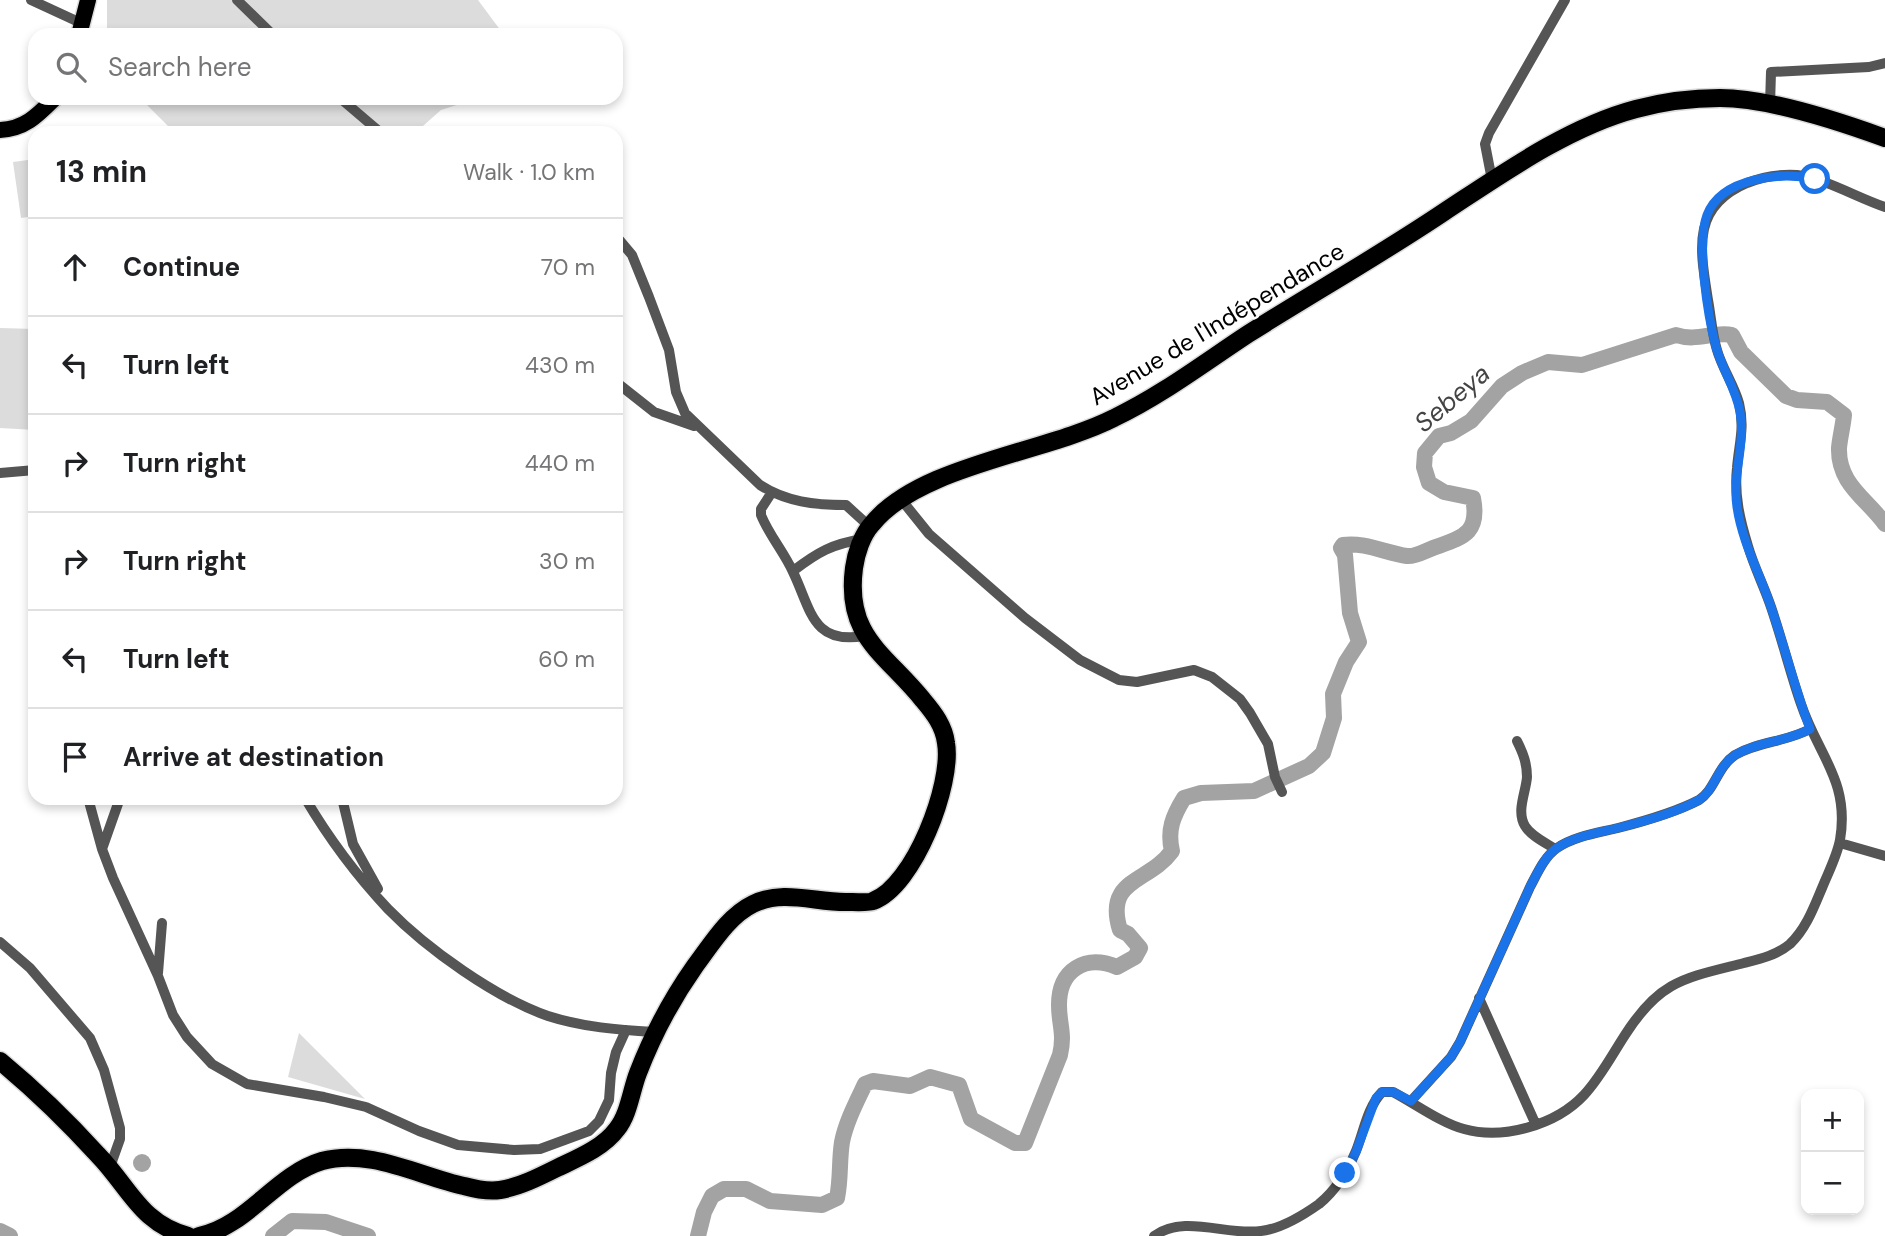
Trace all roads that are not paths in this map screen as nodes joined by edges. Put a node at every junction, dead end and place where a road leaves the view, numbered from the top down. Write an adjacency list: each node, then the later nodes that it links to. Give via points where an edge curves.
1 (31, 0): 5 (street)
2 (89, 0): 6 (main road)
3 (237, 0): 7 (street)
4 (1565, 0): 15 (street, via 1489,133 1485,144)
5 (78, 28)
6 (82, 28)
7 (266, 28)
8 (1885, 63): 11 (street, via 1771,72)
9 (48, 105): 13 (main road, via 21,127)
10 (348, 105): 12 (street)
11 (1770, 105): 14 (highway, Avenue de l'Indépendance); 15 (highway, Avenue de l'Indépendance, via 1725,98 1637,109 1595,123)
12 (373, 126)
13 (0, 130)
14 (1885, 138)
15 (1492, 180): 23 (highway, Avenue de l'Indépendance, via 1119,416)
16 (1885, 207): 27 (street, via 1815,179 1761,177 1718,200 1707,214 1702,239 1713,332 1738,400 1743,430 1736,469 1737,506)
17 (623, 244): 19 (street, via 632,255 669,350 679,400)
18 (623, 388): 19 (street, via 654,412)
19 (697, 427): 22 (street)
20 (28, 471): 21 (street)
21 (0, 473)
22 (772, 492): 24 (street, via 807,504 846,505); 25 (street, via 761,515)
23 (900, 498): 24 (highway, Avenue de l'Indépendance); 29 (street, via 929,534 1080,660 1119,680 1137,682 1194,670 1212,677 1250,713 1268,744)
24 (866, 533): 25 (street, via 836,544); 26 (highway, via 855,556 851,590)
25 (793, 571): 26 (street, via 813,620 823,630 835,636)
26 (864, 636): 44 (highway, via 919,694 937,718 946,743 944,788 915,859 900,880 874,901 784,896 753,904 721,932)
27 (1810, 729): 34 (street, via 1840,792); 36 (street, via 1736,755 1724,764 1701,799)
28 (1517, 741): 36 (street, via 1527,769 1525,825)
29 (1278, 784)
30 (90, 805): 35 (street)
31 (118, 805): 35 (street)
32 (310, 805): 38 (street)
33 (344, 805): 38 (street, via 353,844)
34 (1840, 843): 37 (street); 47 (street, via 1812,912 1789,945 1774,954 1689,976 1669,986 1632,1025 1581,1098)
35 (102, 849): 41 (street)
36 (1555, 849): 42 (street, via 1530,887)
37 (1885, 856)
38 (389, 910): 43 (street, via 439,952 514,1000 578,1024)
39 (162, 923): 41 (street)
40 (0, 942): 48 (street, via 30,968 90,1038 121,1128)
41 (158, 976): 43 (street, via 187,1037 228,1075 247,1084 366,1107 458,1145 540,1149 589,1131 609,1100 616,1052)
42 (1479, 998): 46 (street, via 1451,1057); 47 (street)
43 (626, 1030): 44 (street)
44 (654, 1032): 50 (highway, via 623,1120 612,1136 552,1171 496,1191 472,1189 386,1163 324,1160 285,1182 231,1225)
45 (0, 1061): 48 (highway)
46 (1411, 1101): 47 (street, via 1461,1129 1484,1133); 51 (street, via 1382,1092 1369,1111 1345,1173 1327,1197 1292,1221 1263,1231 1192,1226)
47 (1536, 1125)
48 (110, 1167): 49 (highway, via 141,1209 172,1231)
49 (188, 1236)
50 (199, 1236)
51 (1154, 1236)

